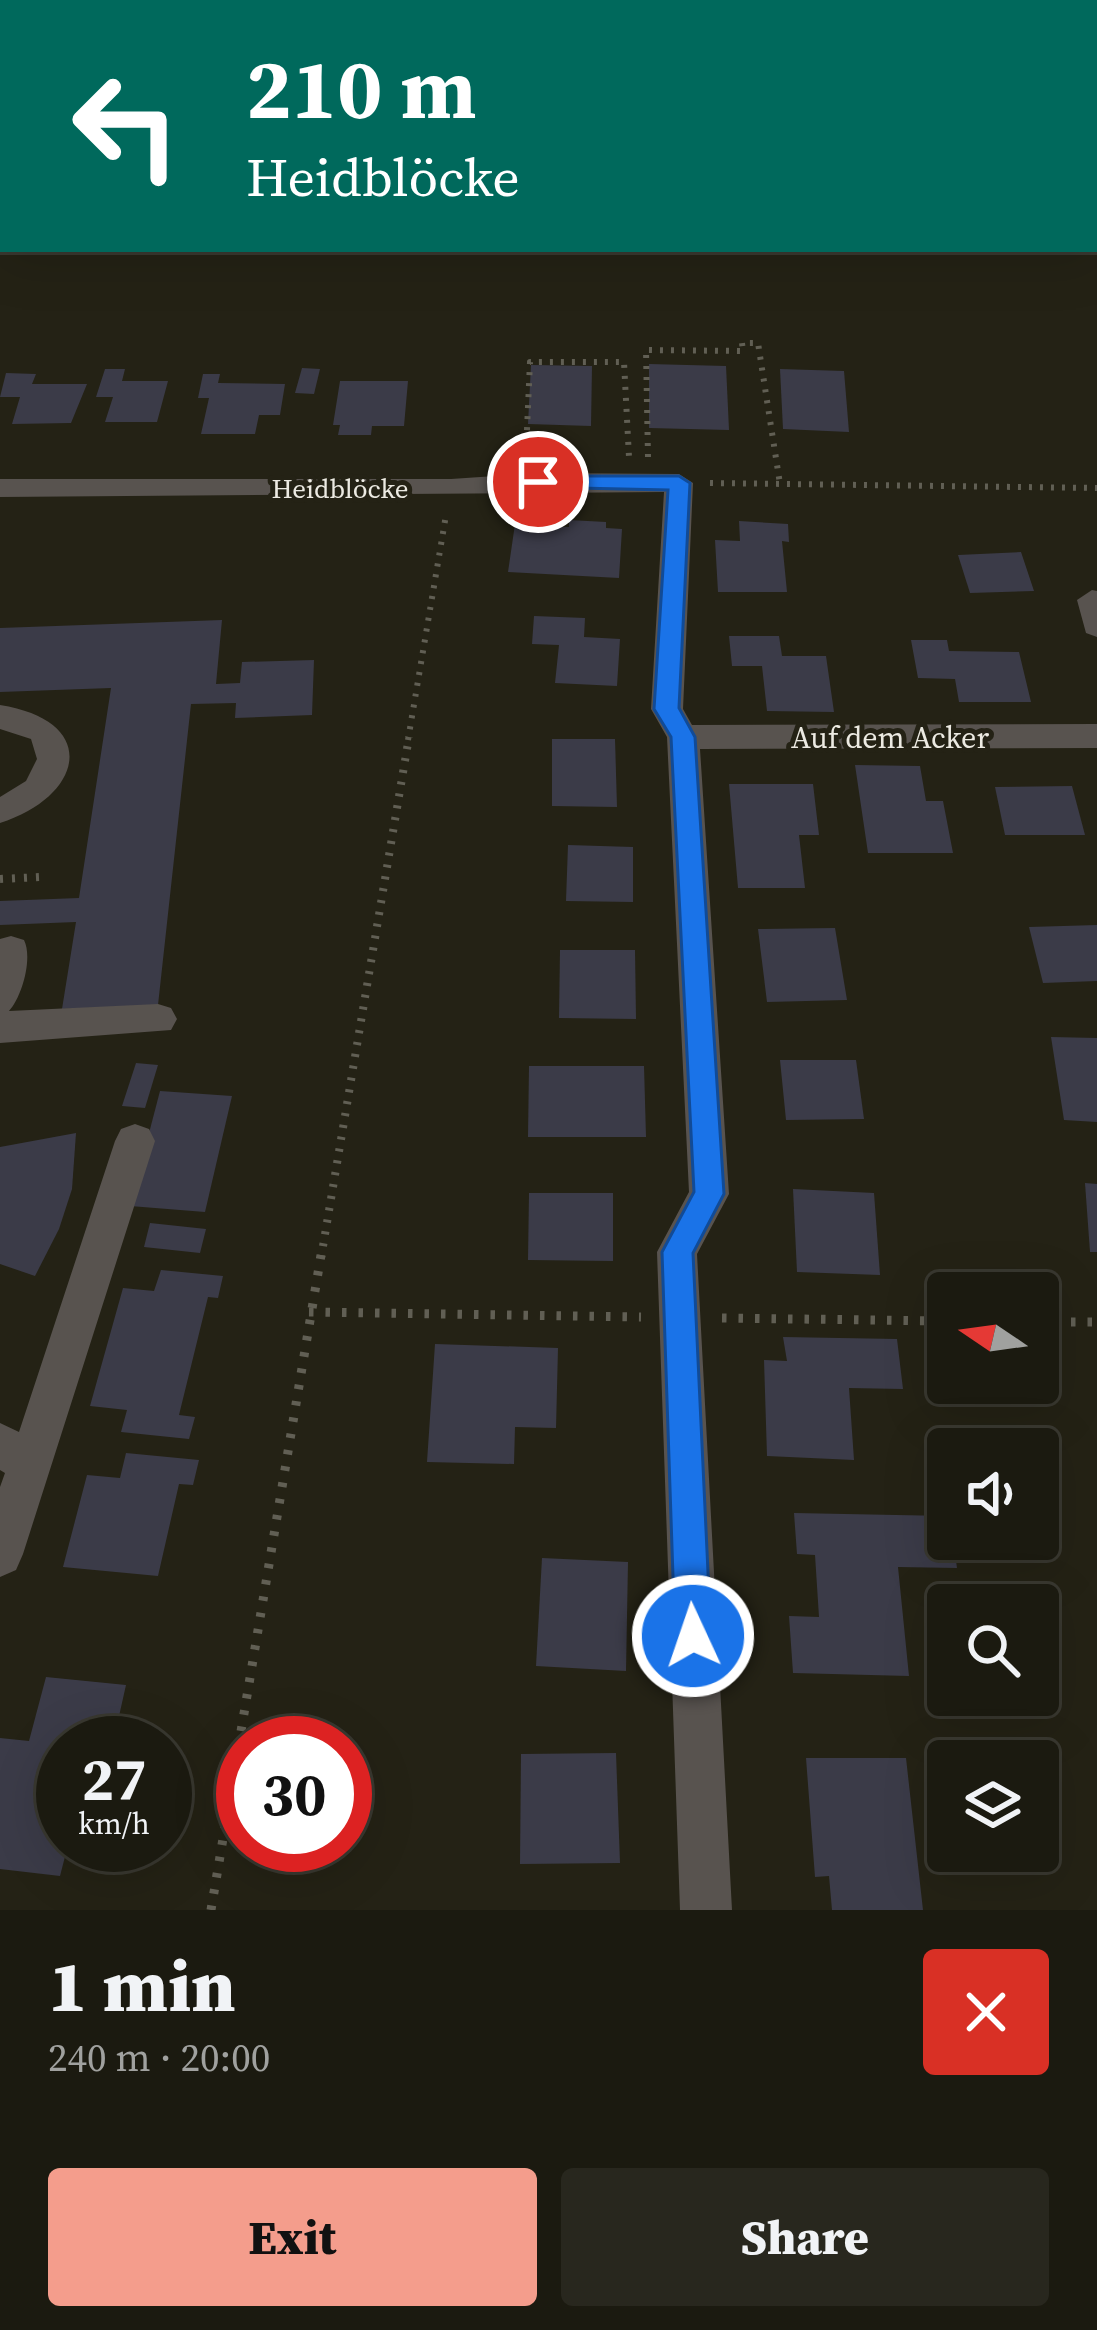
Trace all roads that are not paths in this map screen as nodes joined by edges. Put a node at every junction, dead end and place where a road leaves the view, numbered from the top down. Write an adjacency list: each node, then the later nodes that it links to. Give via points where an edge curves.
1 (531, 0): 2 (street)
2 (697, 0)
3 (0, 488): 6 (street, Heidblöcke, via 652,483 667,709)
4 (0, 717): 7 (street, via 42,729 56,761 32,797)
5 (1097, 736): 6 (street, Auf dem Acker)
6 (683, 737): 15 (street, via 709,1194 677,1252 677,1318)
7 (0, 810)
8 (11, 950): 9 (street)
9 (0, 999)
10 (158, 1019): 11 (street)
11 (0, 1027)
12 (135, 1141): 13 (street)
13 (15, 1454): 14 (street)
14 (0, 1553)
15 (706, 1910)

